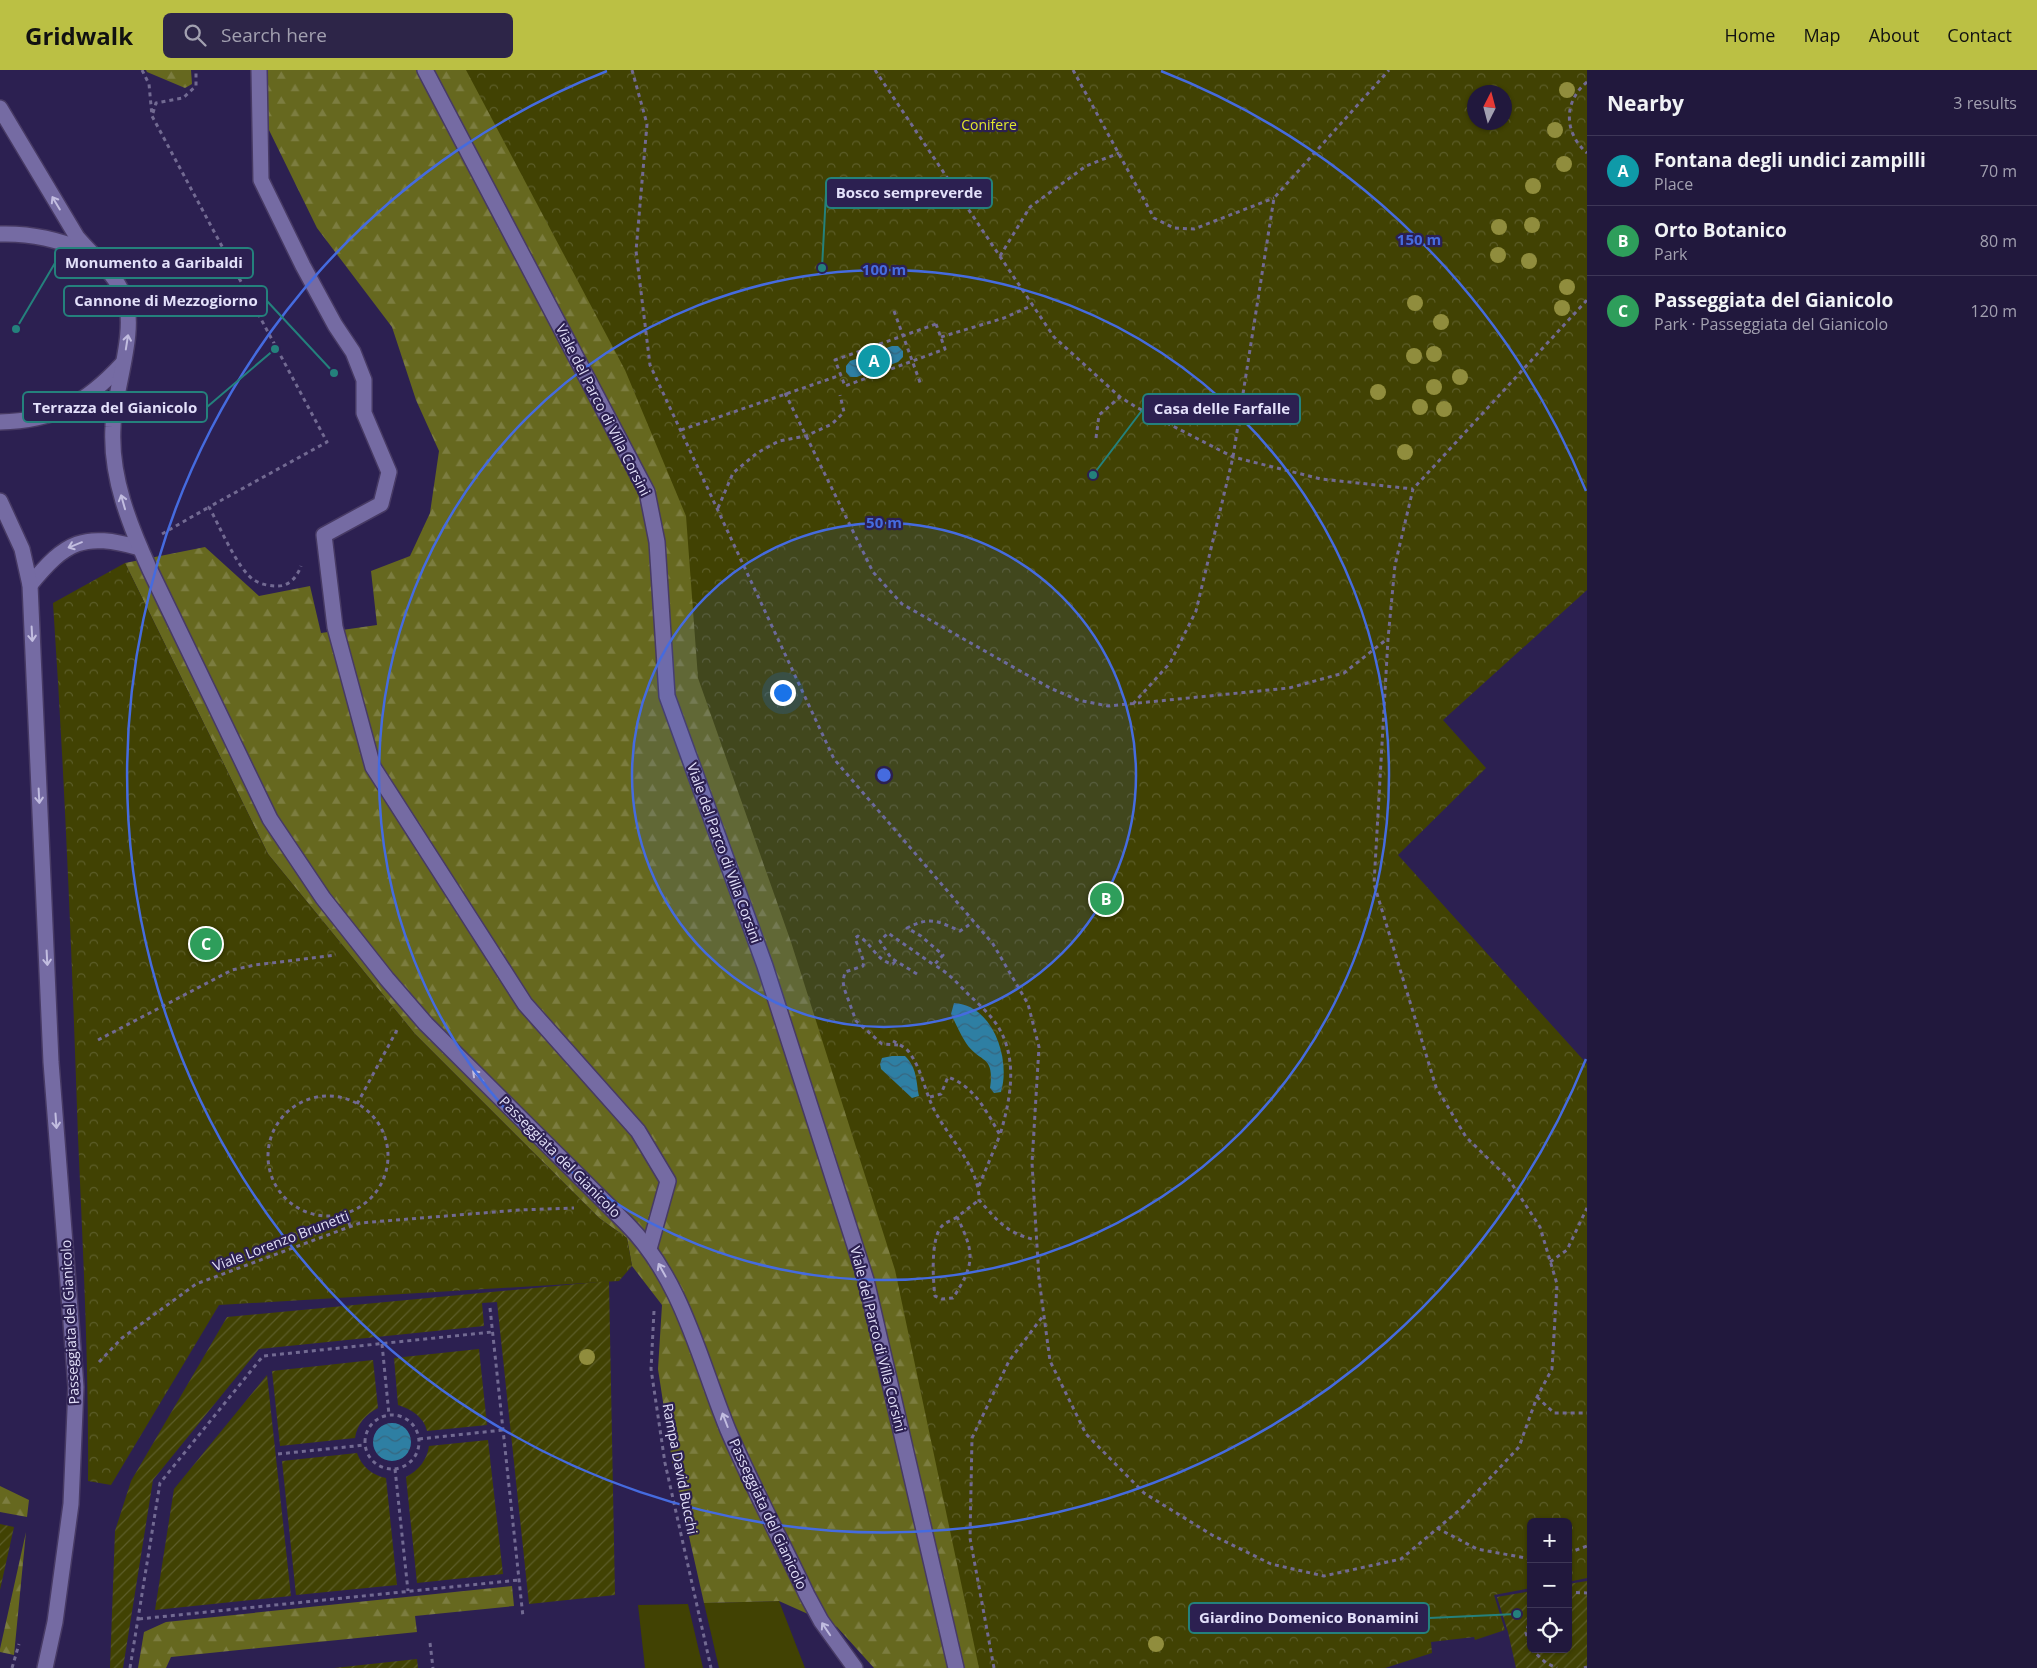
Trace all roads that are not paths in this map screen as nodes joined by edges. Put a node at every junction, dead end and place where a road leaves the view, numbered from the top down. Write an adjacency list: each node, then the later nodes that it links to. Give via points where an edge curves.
1 (259, 70): 11 (street, via 261,180 303,266 353,352 364,380 364,414 389,472 381,504 324,535 335,627 373,767 525,1004 638,1131 668,1181)
2 (425, 70): 14 (street, Viale del Parco di Villa Corsini, via 647,492 657,542 667,696 765,966 866,1280)
3 (0, 108): 5 (street, one-way to 3)
4 (0, 234): 5 (street, via 43,237)
5 (89, 252): 6 (street, Passeggiata del Gianicolo, one-way to 5, via 129,312 124,296 104,265)
6 (122, 364): 7 (street, via 99,387 69,408 34,419); 9 (street, Passeggiata del Gianicolo, one-way to 6, via 124,506 114,455 112,429)
7 (0, 422)
8 (0, 500): 10 (street, Passeggiata del Gianicolo, via 22,549)
9 (140, 548): 10 (street, one-way to 10, via 102,540 75,544 57,555); 11 (street, Passeggiata del Gianicolo, one-way to 9, via 410,1006 303,871 270,819)
10 (30, 585): 12 (street, Passeggiata del Gianicolo, one-way to 12, via 51,1062 76,1387 70,1514 57,1612)
11 (649, 1249): 13 (street, Passeggiata del Gianicolo, one-way to 11, via 821,1621 807,1595 729,1430 686,1317)
12 (45, 1668)
13 (855, 1668)
14 (956, 1668)

